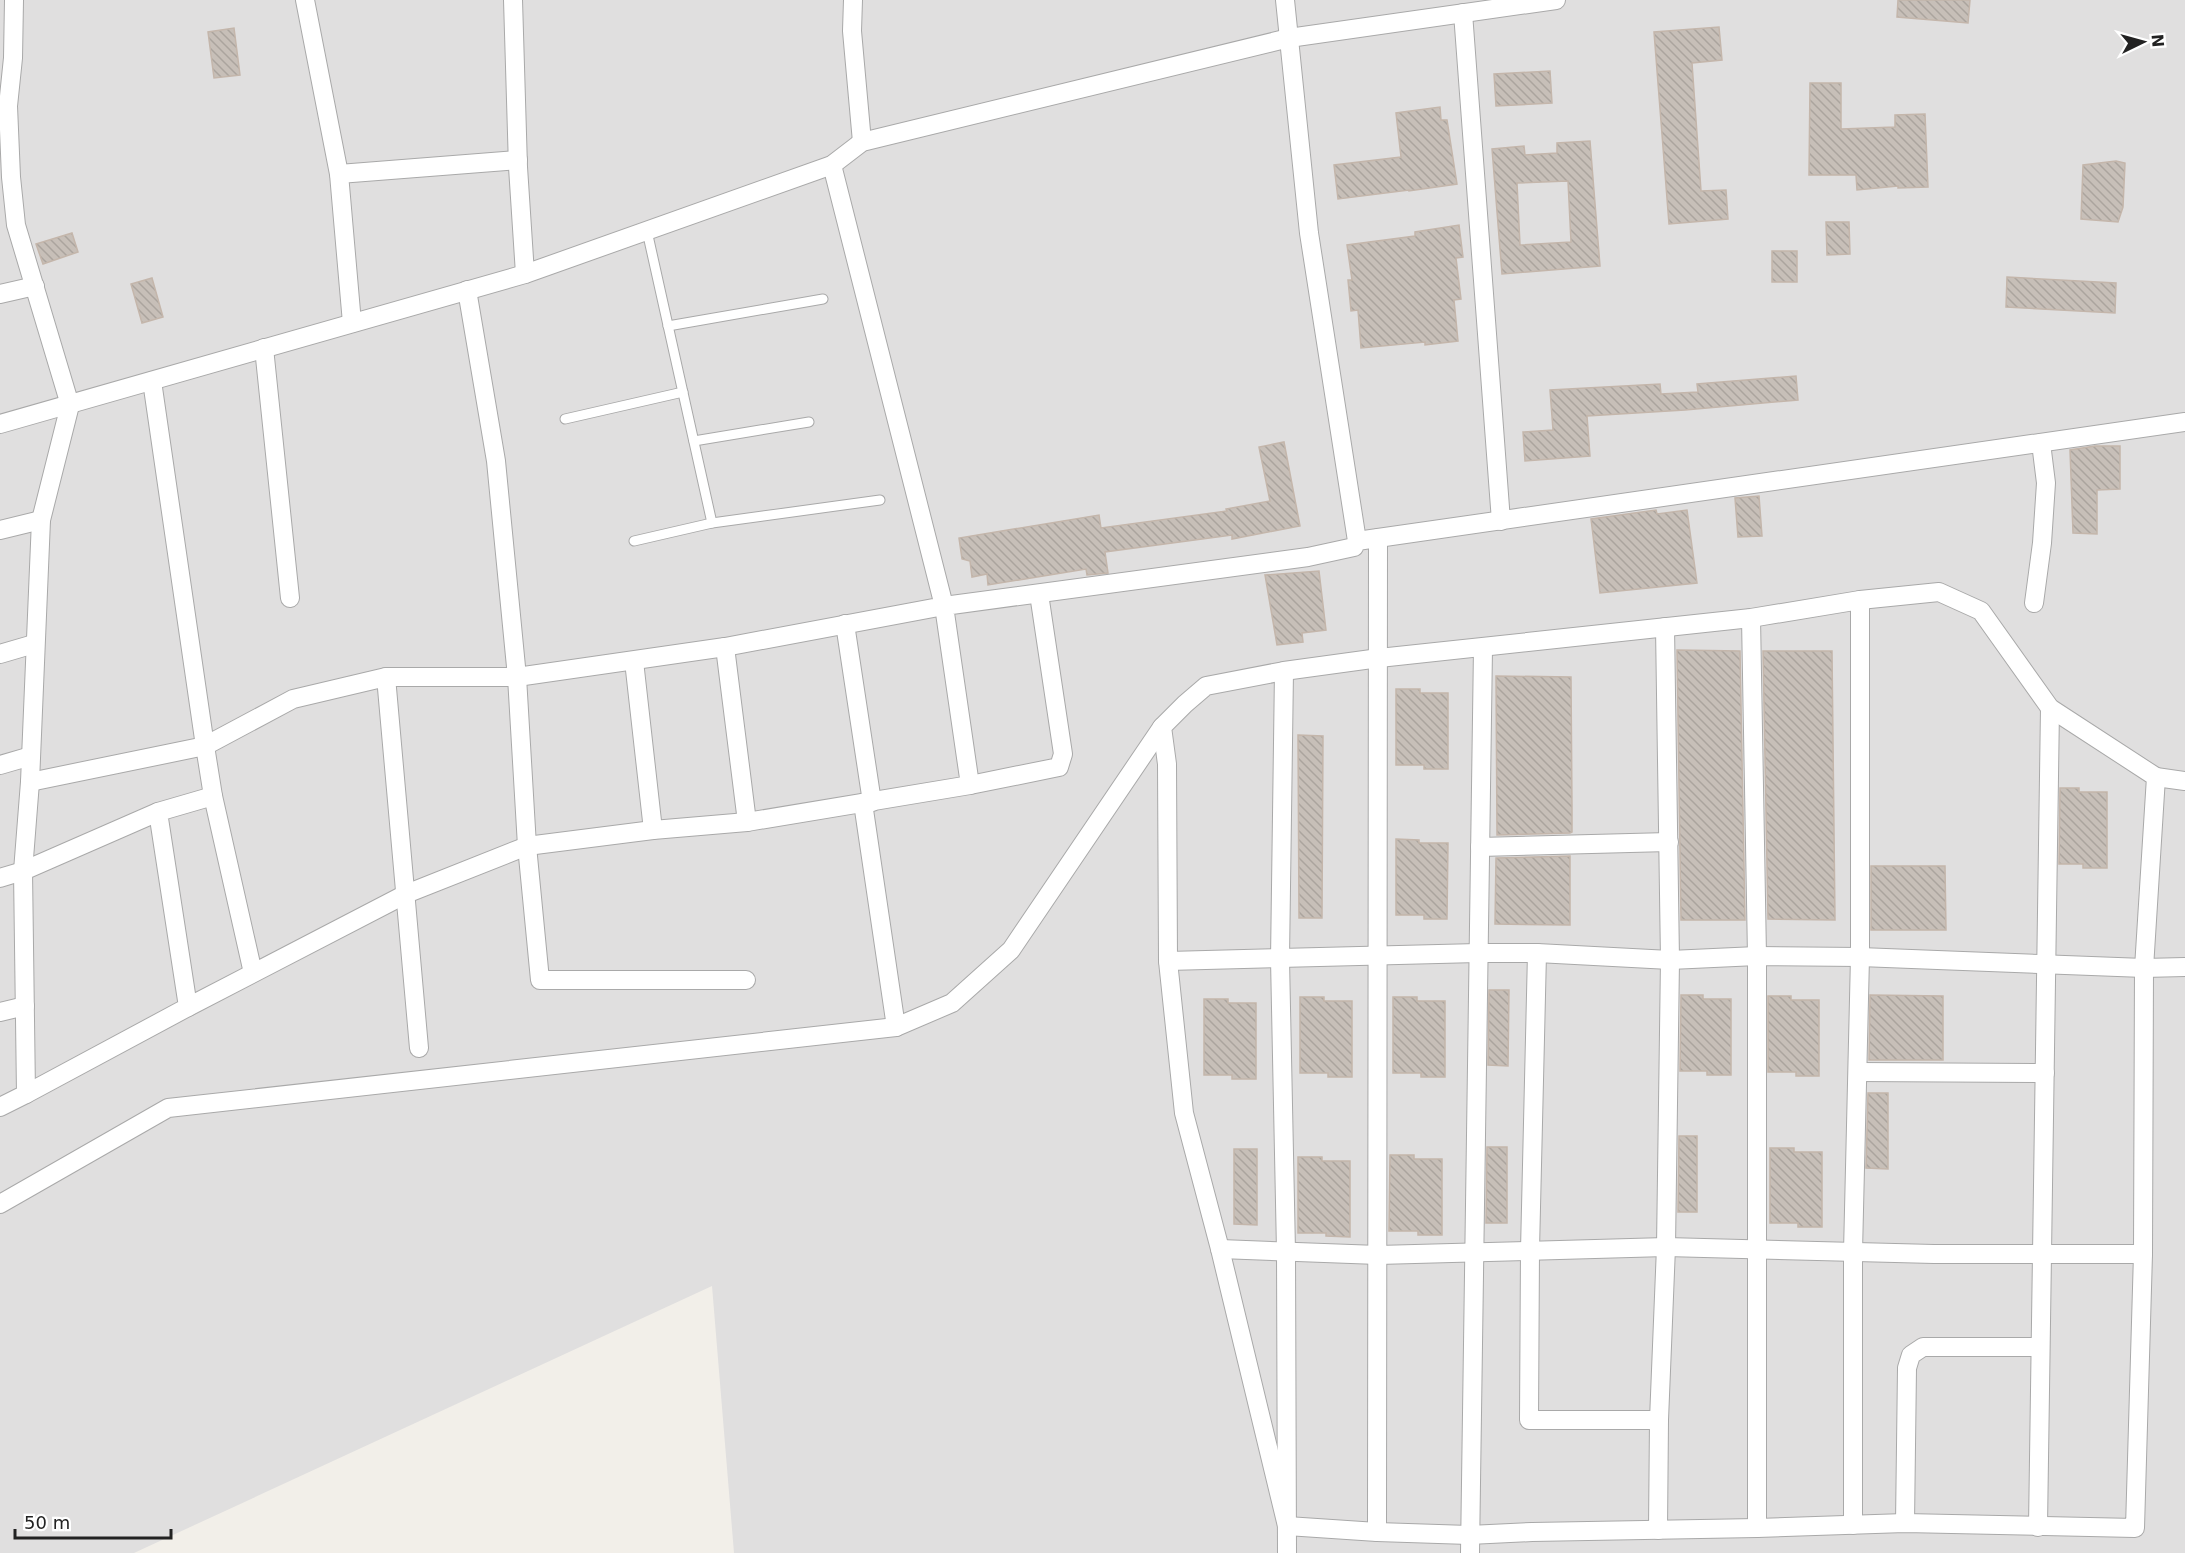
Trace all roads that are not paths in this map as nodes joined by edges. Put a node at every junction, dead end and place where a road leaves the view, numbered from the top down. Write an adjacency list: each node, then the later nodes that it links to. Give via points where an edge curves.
1 (14, 0): 16 (street, via 8,106 11,177 16,225)
2 (305, 0): 13 (street)
3 (513, 0): 11 (street)
4 (853, 0): 10 (street, via 852,32)
5 (1285, 0): 9 (street)
6 (1556, 0): 7 (street)
7 (1508, 3): 8 (street)
8 (1463, 13): 9 (street); 34 (street)
9 (1289, 38): 10 (street); 39 (street, via 1309,233)
10 (862, 142): 12 (street)
11 (518, 160): 13 (street); 15 (street)
12 (832, 165): 14 (street); 44 (street)
13 (339, 174): 20 (street)
14 (647, 231): 15 (street); 21 (lane)
15 (525, 274): 17 (street)
16 (34, 286): 18 (street); 25 (street)
17 (467, 290): 20 (street); 55 (street, via 496,461)
18 (0, 294)
19 (823, 299): 21 (lane)
20 (352, 323): 22 (street)
21 (668, 326): 24 (lane)
22 (264, 348): 23 (street); 41 (street)
23 (152, 381): 25 (street); 59 (street)
24 (683, 392): 26 (lane); 30 (lane)
25 (70, 405): 29 (street); 33 (street)
26 (565, 419)
27 (809, 422): 30 (lane)
28 (2185, 422): 31 (street)
29 (0, 424)
30 (694, 441): 35 (lane)
31 (2041, 443): 34 (street); 43 (street, via 2046,483)
32 (880, 500): 35 (lane)
33 (41, 520): 36 (street); 48 (street)
34 (1501, 521): 37 (street)
35 (712, 523): 38 (lane)
36 (0, 530)
37 (1378, 538): 39 (street); 52 (street)
38 (634, 541)
39 (1357, 541): 40 (street, via 1354,547 1308,557)
40 (1039, 594): 44 (street); 65 (street, via 1063,754 1059,767)
41 (290, 598)
42 (1860, 600): 45 (street); 57 (street, via 1939,592 1982,610); 81 (street)
43 (2034, 603)
44 (944, 606): 46 (street); 65 (street)
45 (1751, 618): 47 (street); 79 (street)
46 (845, 624): 49 (street); 67 (street)
47 (1665, 627): 50 (street); 71 (street)
48 (34, 644): 51 (street); 60 (street)
49 (725, 647): 53 (street); 69 (street)
50 (1483, 648): 52 (street); 73 (street)
51 (0, 654)
52 (1379, 658): 54 (street); 80 (street)
53 (634, 661): 55 (street); 70 (street)
54 (1284, 671): 58 (street, via 1206,686); 82 (street)
55 (517, 676): 56 (street); 72 (street)
56 (386, 677): 59 (street, via 293,699); 76 (street)
57 (2050, 708): 62 (street); 85 (street)
58 (1162, 727): 84 (street, via 1167,764); 93 (street, via 1011,950 952,1003)
59 (205, 746): 64 (street); 66 (street)
60 (30, 756): 61 (street); 64 (street)
61 (0, 765)
62 (2156, 777): 63 (street); 87 (street)
63 (2185, 781)
64 (30, 782): 74 (street)
65 (970, 785): 67 (street)
66 (213, 796): 68 (street); 88 (street)
67 (867, 803): 69 (street); 93 (street)
68 (158, 812): 74 (street); 91 (street)
69 (747, 822): 70 (street)
70 (653, 830): 72 (street)
71 (1669, 842): 73 (street); 83 (street)
72 (527, 846): 76 (street); 89 (street, via 540,980)
73 (1480, 847): 77 (street)
74 (23, 871): 75 (street); 90 (street)
75 (0, 878)
76 (406, 894): 88 (street); 94 (street)
77 (1478, 953): 78 (street); 80 (street); 106 (street)
78 (1537, 954): 83 (street); 103 (street)
79 (1757, 956): 81 (street); 83 (street); 101 (street)
80 (1379, 957): 82 (street); 109 (street)
81 (1860, 957): 85 (street); 95 (street)
82 (1280, 959): 84 (street); 104 (street)
83 (1670, 960): 100 (street)
84 (1168, 962): 102 (street, via 1184,1113)
85 (2046, 963): 87 (street); 96 (street)
86 (2185, 967): 87 (street)
87 (2144, 968): 108 (street)
88 (253, 974): 91 (street)
89 (746, 980)
90 (25, 1006): 92 (street); 97 (street)
91 (188, 1007): 97 (street)
92 (0, 1012)
93 (896, 1027): 99 (street, via 168,1108)
94 (419, 1048)
95 (1858, 1072): 96 (street); 105 (street)
96 (2045, 1073): 107 (street)
97 (26, 1094): 98 (street)
98 (0, 1107)
99 (0, 1203)
100 (1666, 1247): 101 (street); 103 (street); 111 (street)
101 (1758, 1248): 105 (street); 116 (street)
102 (1220, 1249): 104 (street); 114 (street)
103 (1530, 1250): 106 (street); 111 (street, via 1529,1420)
104 (1286, 1251): 109 (street); 114 (street)
105 (1853, 1252): 107 (street); 113 (street)
106 (1474, 1253): 109 (street); 119 (street)
107 (2042, 1253): 108 (street); 110 (street)
108 (2143, 1254): 115 (street, via 2135,1528)
109 (1378, 1255): 118 (street)
110 (2040, 1347): 112 (street, via 1923,1347 1911,1355 1907,1368); 115 (street)
111 (1659, 1420): 117 (street)
112 (1905, 1523): 113 (street); 115 (street)
113 (1853, 1525): 116 (street)
114 (1287, 1526): 118 (street); 120 (street)
115 (2038, 1527)
116 (1757, 1528): 117 (street)
117 (1658, 1530): 119 (street, via 1532,1532)
118 (1377, 1532): 119 (street)
119 (1470, 1544)
120 (1287, 1553)

